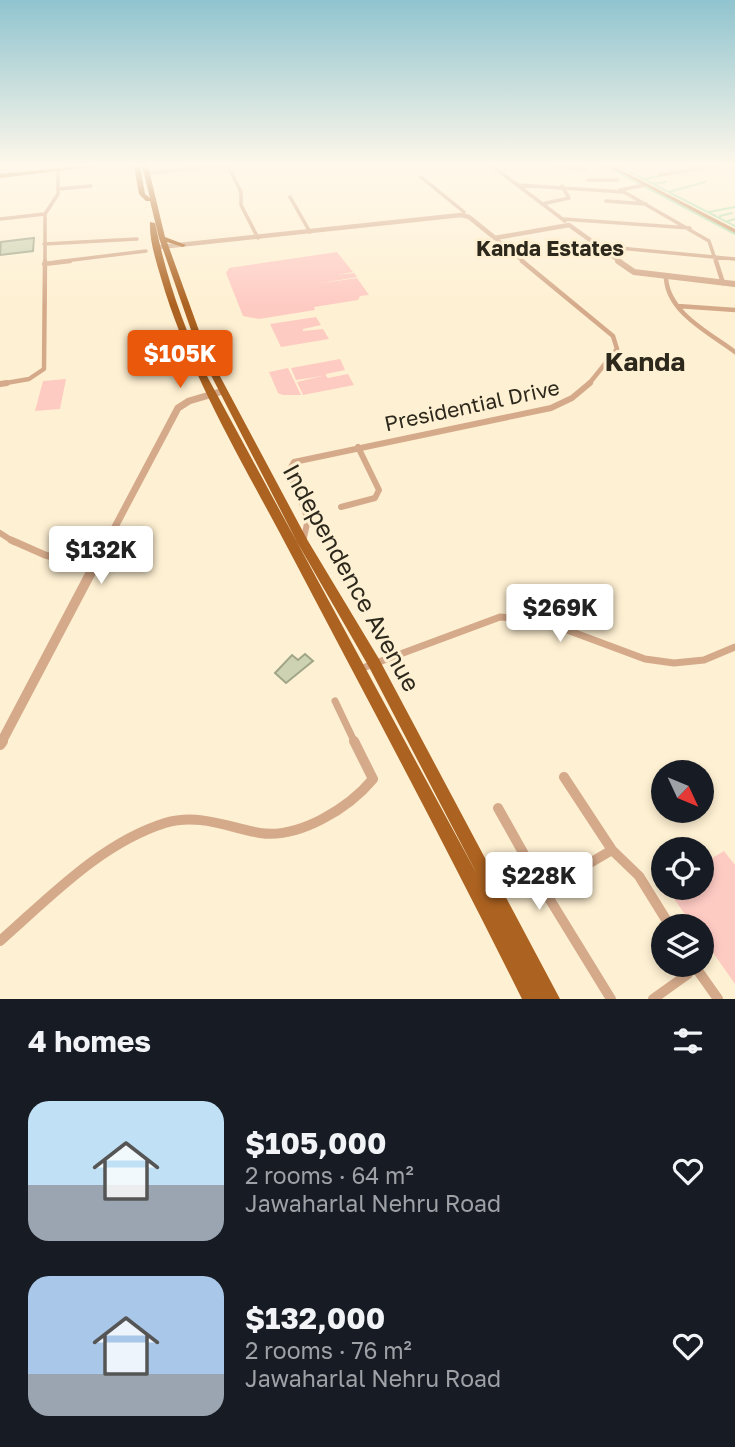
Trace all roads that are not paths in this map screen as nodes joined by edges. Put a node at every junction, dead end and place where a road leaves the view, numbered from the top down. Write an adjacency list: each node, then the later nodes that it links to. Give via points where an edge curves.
1 (154, 213): 25 (highway, Independence Avenue)
2 (155, 213): 21 (highway, Independence Avenue)
3 (245, 213): 18 (street)
4 (299, 213): 17 (street)
5 (461, 213): 11 (street)
6 (554, 213): 13 (street)
7 (663, 213): 15 (street)
8 (700, 213): 16 (main road)
9 (702, 213): 16 (main road)
10 (45, 214): 12 (street); 22 (street)
11 (463, 215): 17 (street); 19 (street, Presidential Drive)
12 (0, 219)
13 (563, 219): 14 (street); 15 (street)
14 (569, 225): 19 (street); 24 (street)
15 (690, 228): 27 (street, via 709,241)
16 (735, 230)
17 (310, 232): 18 (street)
18 (258, 238): 23 (street)
19 (495, 238): 40 (street, Presidential Drive, via 613,336 617,349 608,363 577,397 551,408)
20 (138, 239): 22 (street)
21 (162, 239): 23 (highway); 25 (highway, Independence Avenue)
22 (44, 244): 29 (street)
23 (185, 246): 25 (highway)
24 (598, 246): 27 (street); 30 (street, via 634,272)
25 (162, 250): 39 (highway, Independence Avenue); 39 (highway, Independence Avenue, via 176,312)
26 (146, 251): 29 (street)
27 (715, 257): 28 (street); 31 (street)
28 (735, 259)
29 (44, 264): 38 (street, via 44,369 29,380)
30 (666, 278): 31 (street); 33 (street, via 668,295)
31 (723, 283): 32 (street)
32 (735, 284)
33 (676, 306): 34 (street); 36 (street)
34 (735, 310)
35 (735, 343): 36 (street)
36 (725, 344): 37 (street)
37 (735, 352)
38 (0, 384)
39 (219, 394): 43 (highway, Independence Avenue); 44 (street, via 177,414); 47 (highway, Independence Avenue)
40 (358, 447): 41 (street, via 379,490 374,498); 43 (street, Presidential Drive, via 307,457 289,467 308,519)
41 (341, 507)
42 (0, 533): 44 (street, via 43,554)
43 (303, 542): 46 (highway, Independence Avenue)
44 (94, 567): 49 (street)
45 (735, 647): 46 (street, via 705,661 656,662 511,616 487,620)
46 (374, 663): 47 (street); 59 (highway, Independence Avenue)
47 (358, 670): 58 (highway, Independence Avenue)
48 (334, 701): 55 (street, via 373,779 344,807 289,829 265,833 193,817 162,824 109,854)
49 (0, 744)
50 (564, 777): 52 (street)
51 (498, 808): 53 (street)
52 (612, 850): 53 (street); 54 (street, via 639,876)
53 (544, 890): 60 (street)
54 (663, 914)
55 (0, 941)
56 (684, 977): 61 (street)
57 (702, 977): 62 (street)
58 (532, 999)
59 (551, 999)
60 (611, 999)
61 (653, 999)
62 (718, 999)

